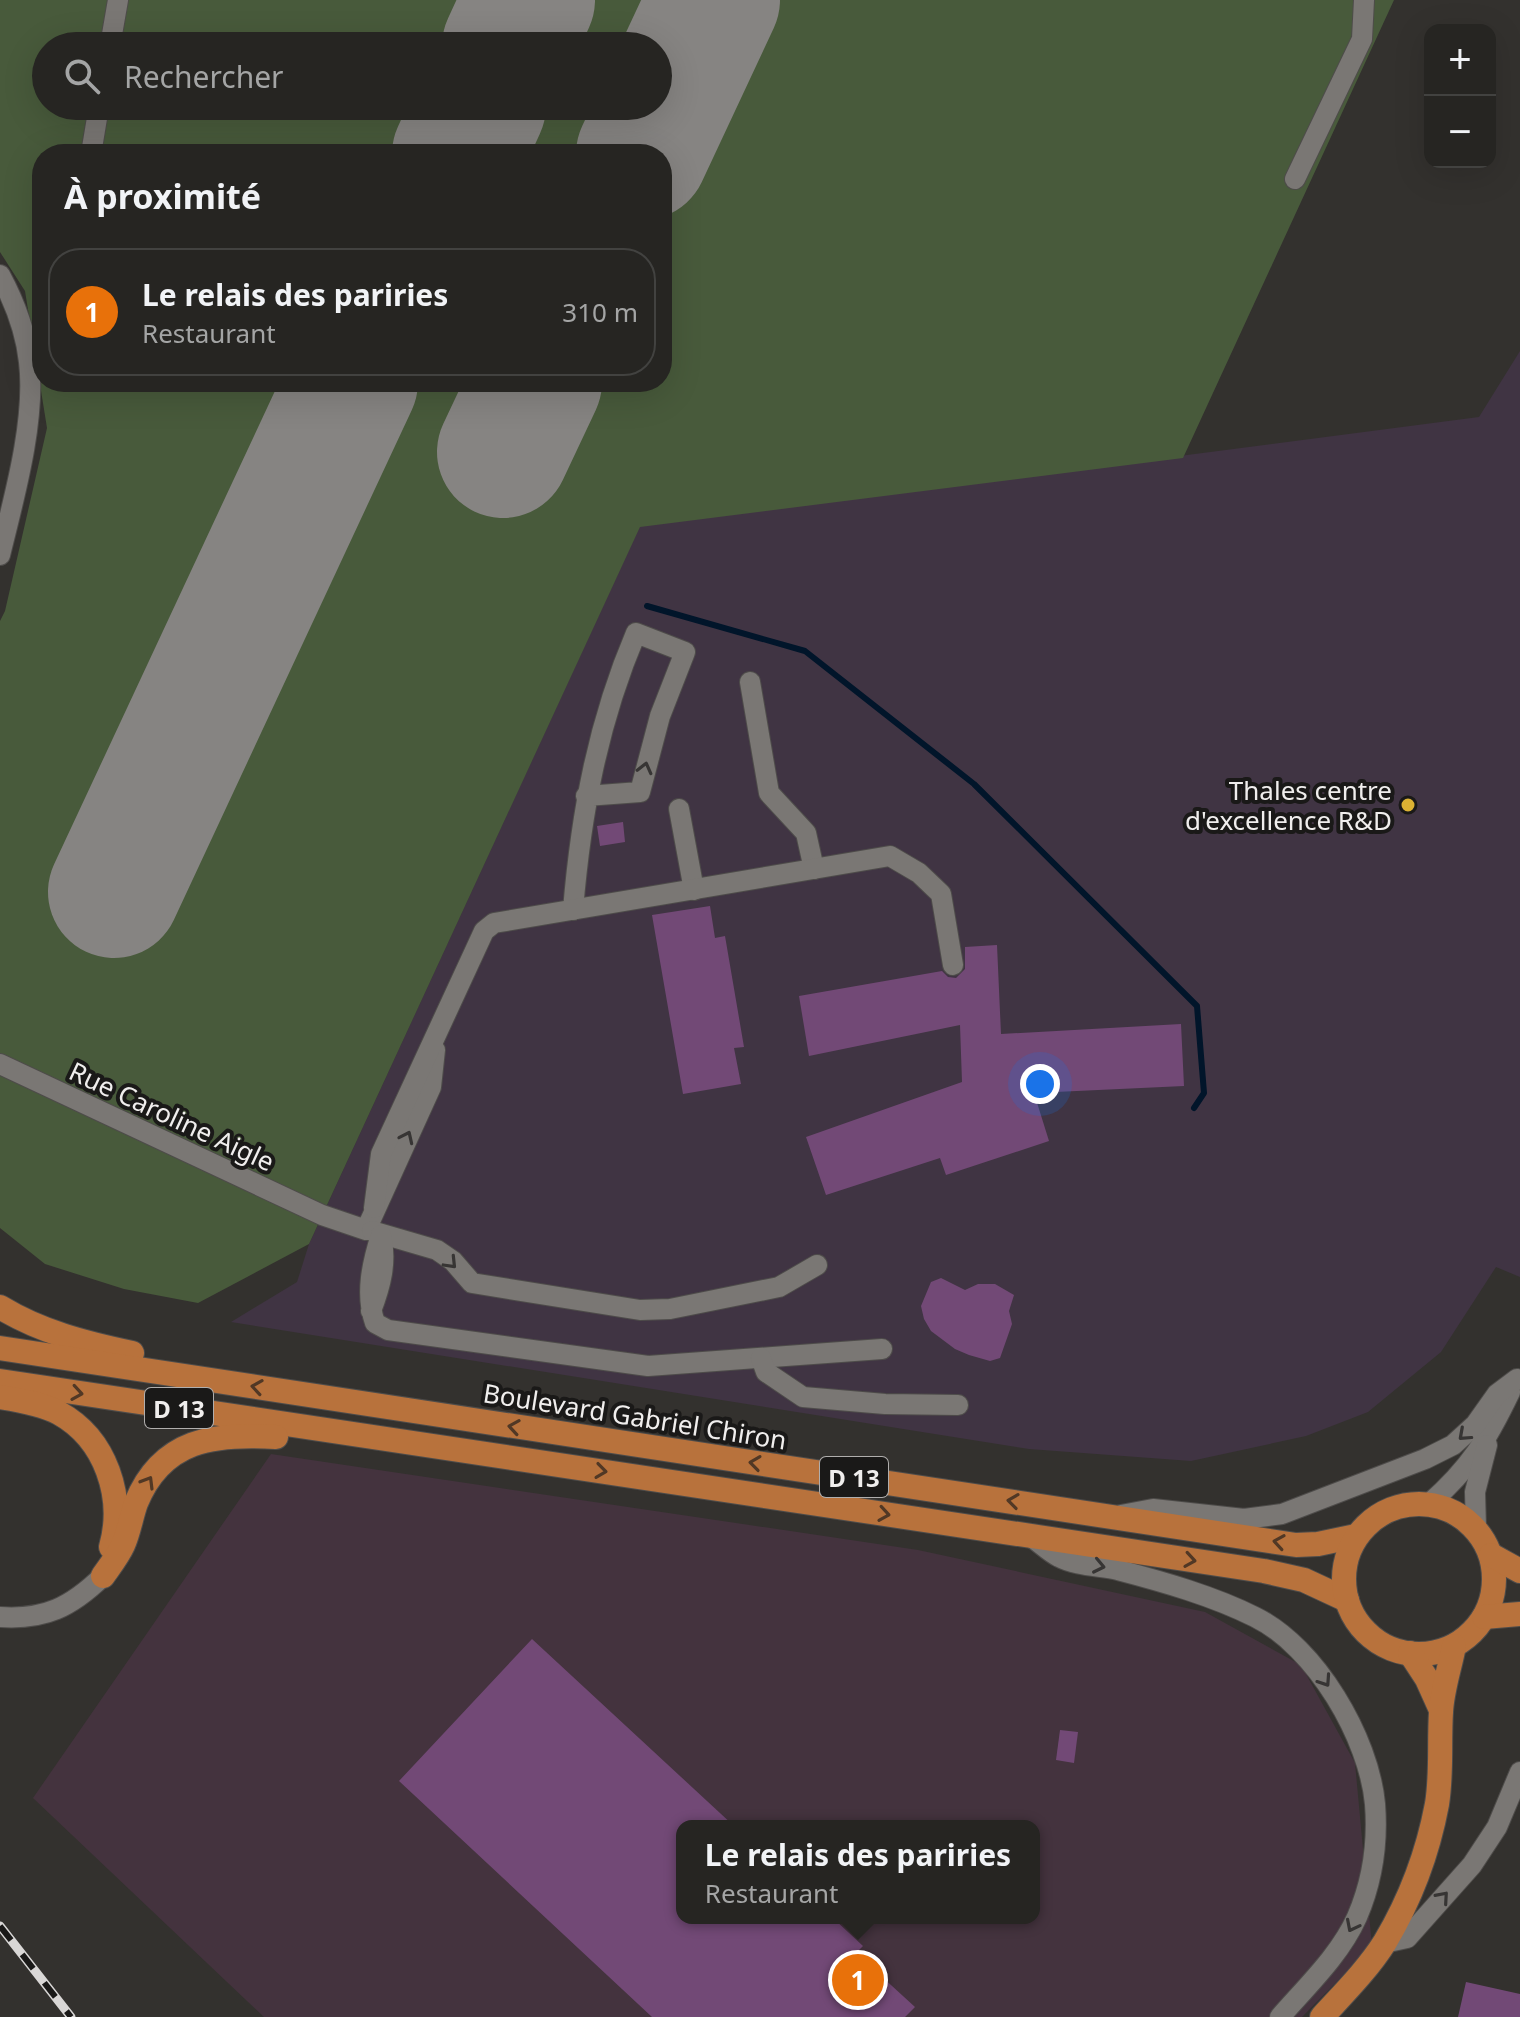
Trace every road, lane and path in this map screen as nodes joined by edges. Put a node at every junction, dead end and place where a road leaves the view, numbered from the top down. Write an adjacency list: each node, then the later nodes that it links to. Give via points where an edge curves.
1 (118, 0): 3 (street)
2 (1364, 0): 6 (street, via 1362,39)
3 (112, 32)
4 (97, 120): 5 (street)
5 (93, 144)
6 (1295, 179)
7 (0, 275): 8 (street)
8 (9, 318): 9 (street, via 29,362 28,402 22,458)
9 (0, 555)
10 (750, 682): 13 (street, via 769,793 806,833)
11 (586, 796): 11 (street, one-way to 11, via 640,792 660,716 685,652 636,633 616,681); 15 (street)
12 (679, 809): 14 (street)
13 (814, 869): 14 (street); 16 (street, via 890,856 919,873 941,894)
14 (694, 890): 15 (street)
15 (573, 910): 18 (street, via 494,923 484,931 381,1154)
16 (953, 965)
17 (0, 1064): 18 (street, Rue Caroline Aigle, via 322,1215)
18 (373, 1232): 19 (street, Rue Caroline Aigle, one-way to 19, via 437,1250 472,1283 640,1310 771,1288); 23 (street, via 386,1254 371,1311 375,1323 388,1330 648,1366)
19 (817, 1265)
20 (0, 1307): 25 (main road, via 50,1332 172,1363)
21 (0, 1348): 25 (main road, Boulevard Gabriel Chiron / D 13)
22 (882, 1349): 23 (street)
23 (761, 1358): 28 (street, via 766,1372 803,1397)
24 (1518, 1376): 30 (street); 32 (street, one-way to 32, via 1453,1445 1282,1514 1244,1519 1153,1509)
25 (193, 1377): 32 (main road, Boulevard Gabriel Chiron / D 13, one-way to 25)
26 (0, 1381): 29 (main road, D 13, one-way to 29)
27 (0, 1397): 38 (main road, via 59,1413 97,1447 109,1470 115,1506)
28 (958, 1405)
29 (358, 1435): 34 (main road, D 13, one-way to 34); 38 (main road, one-way to 29, via 124,1543 149,1476 186,1447 239,1435 316,1440)
30 (1489, 1437): 31 (street, via 1458,1479); 33 (street, via 1475,1492)
31 (1429, 1504): 33 (main road, via 1446,1508); 35 (main road, via 1388,1510)
32 (1117, 1516): 35 (main road, Boulevard Gabriel Chiron / D 13, one-way to 32, via 1296,1545)
33 (1476, 1528): 36 (main road)
34 (1030, 1536): 39 (main road, D 13, one-way to 39, via 1264,1571 1304,1580); 48 (street, one-way to 48, via 1060,1558 1185,1590 1256,1617 1286,1636 1313,1665 1351,1726 1375,1801 1371,1872 1341,1946)
35 (1356, 1536): 39 (main road, via 1344,1567)
36 (1491, 1555): 37 (main road); 42 (main road, via 1495,1576)
37 (1520, 1571)
38 (103, 1576): 41 (street, via 83,1596 51,1614)
39 (1347, 1600): 44 (main road, via 1370,1636)
40 (1520, 1614): 42 (main road)
41 (0, 1617)
42 (1484, 1617): 43 (main road)
43 (1454, 1646): 44 (main road); 45 (main road)
44 (1410, 1653): 45 (main road)
45 (1441, 1710): 47 (main road, via 1432,1827 1405,1904)
46 (1520, 1772): 47 (street, one-way to 46, via 1407,1938 1472,1865 1497,1827)
47 (1384, 1943): 49 (main road)
48 (1280, 2017)
49 (1322, 2017)

